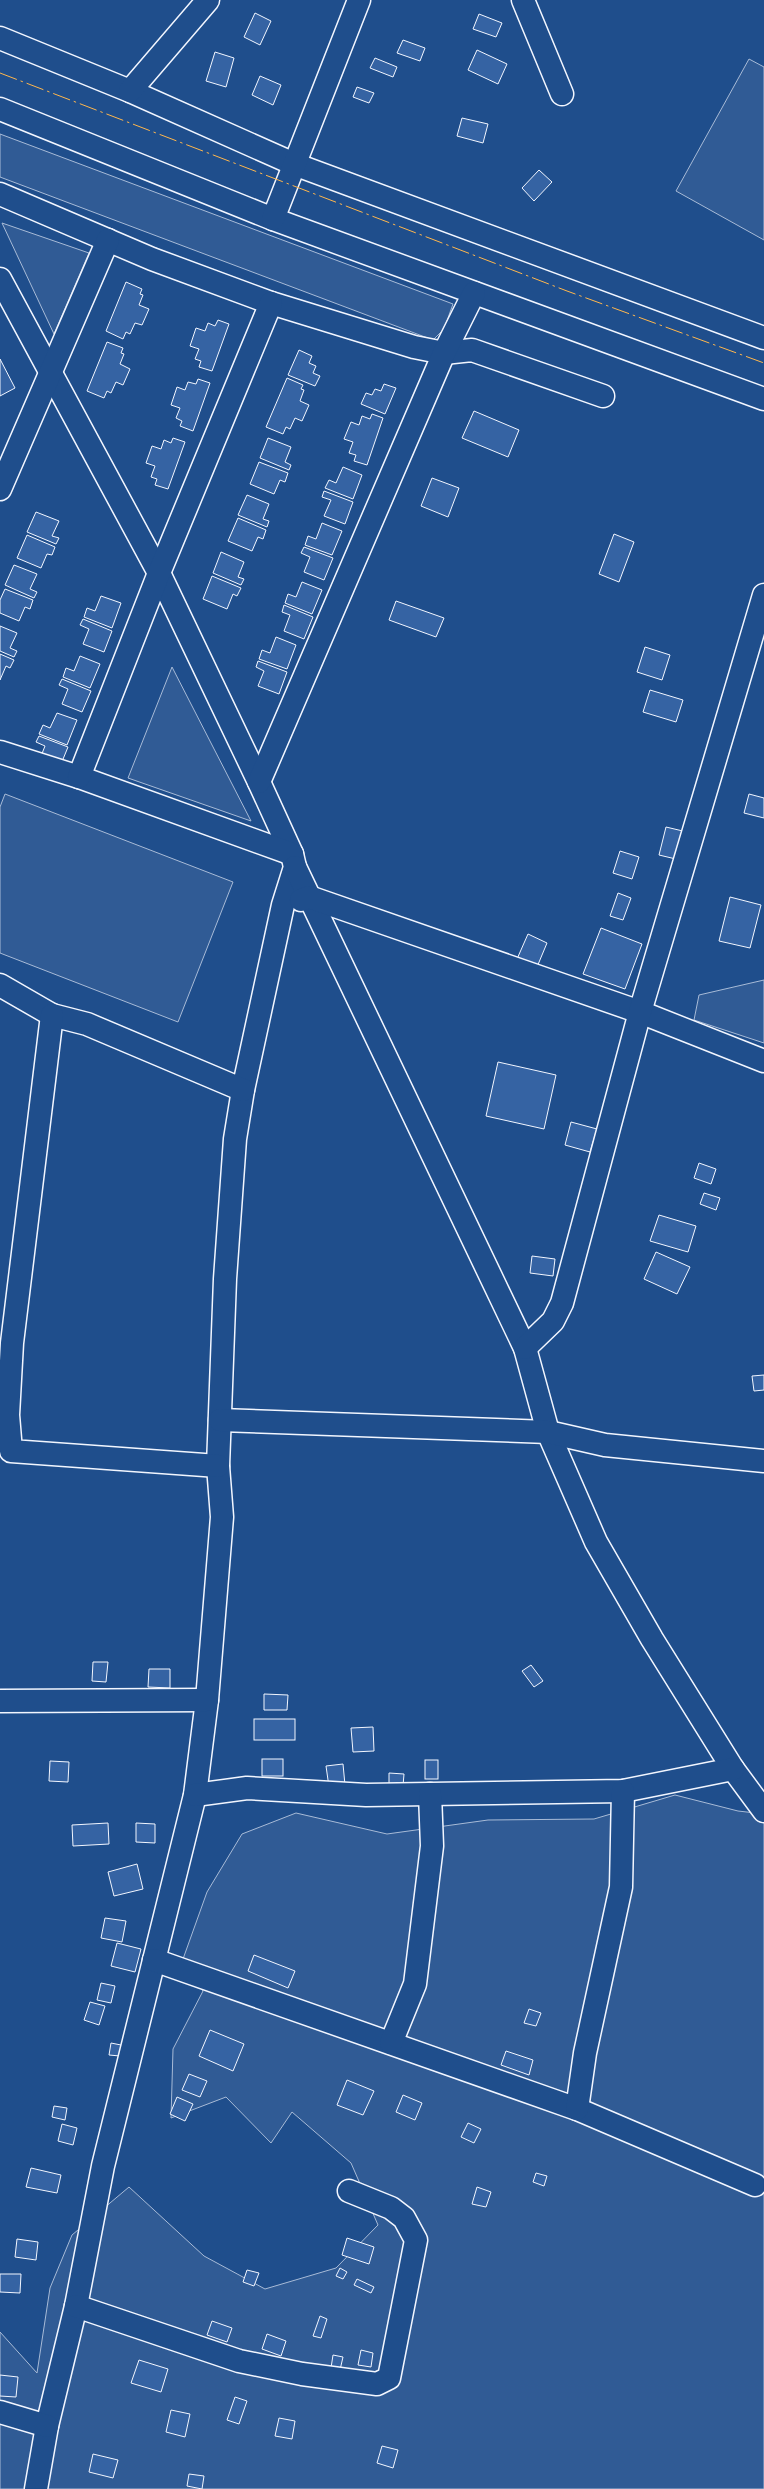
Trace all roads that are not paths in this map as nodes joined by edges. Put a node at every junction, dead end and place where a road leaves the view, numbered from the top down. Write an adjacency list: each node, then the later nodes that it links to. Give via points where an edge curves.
1 (208, 0): 5 (street)
2 (359, 0): 8 (street)
3 (523, 0): 6 (street)
4 (0, 38): 5 (street)
5 (130, 91): 8 (street)
6 (562, 94)
7 (0, 109): 10 (street)
8 (294, 164): 10 (street); 15 (street)
9 (0, 194): 11 (street)
10 (273, 219): 13 (street)
11 (108, 240): 14 (street); 17 (street)
12 (0, 279): 17 (street)
13 (474, 293): 16 (street); 19 (street)
14 (271, 302): 16 (street, via 414,347); 21 (street)
15 (764, 338)
16 (444, 353): 18 (street, via 472,350); 25 (street)
17 (50, 372): 20 (street); 21 (street)
18 (603, 396)
19 (764, 400)
20 (0, 489)
21 (158, 573): 24 (street); 25 (street)
22 (764, 595): 30 (street)
23 (0, 752): 24 (street)
24 (79, 777): 26 (street)
25 (259, 782): 26 (street)
26 (293, 860): 27 (street); 28 (street)
27 (309, 898): 28 (street); 30 (street); 34 (street)
28 (283, 905): 33 (street)
29 (0, 984): 31 (street)
30 (640, 1012): 32 (street); 34 (street, via 562,1303 553,1321)
31 (52, 1015): 33 (street, via 87,1024); 37 (street, via 12,1343)
32 (764, 1060)
33 (243, 1090): 35 (street, via 230,1198)
34 (525, 1348): 36 (street)
35 (220, 1420): 36 (street); 39 (street)
36 (548, 1432): 38 (street, via 605,1445); 42 (street, via 596,1542)
37 (5, 1451): 39 (street)
38 (764, 1461)
39 (218, 1466): 40 (street, via 222,1517)
40 (207, 1700): 41 (street); 45 (street)
41 (0, 1701)
42 (733, 1770): 43 (street); 46 (street)
43 (623, 1791): 44 (street); 49 (street, via 621,1888 585,2053)
44 (430, 1794): 45 (street, via 366,1795 248,1788); 48 (street, via 432,1846 415,1984)
45 (195, 1795): 47 (street)
46 (764, 1811)
47 (154, 1960): 48 (street); 52 (street, via 103,2166)
48 (391, 2043): 49 (street)
49 (577, 2109): 50 (street)
50 (755, 2185)
51 (350, 2191): 52 (street, via 391,2208 404,2218 416,2240 389,2378 377,2384 239,2361)
52 (76, 2306): 54 (street)
53 (0, 2412): 54 (street)
54 (47, 2426): 55 (street)
55 (36, 2489)

